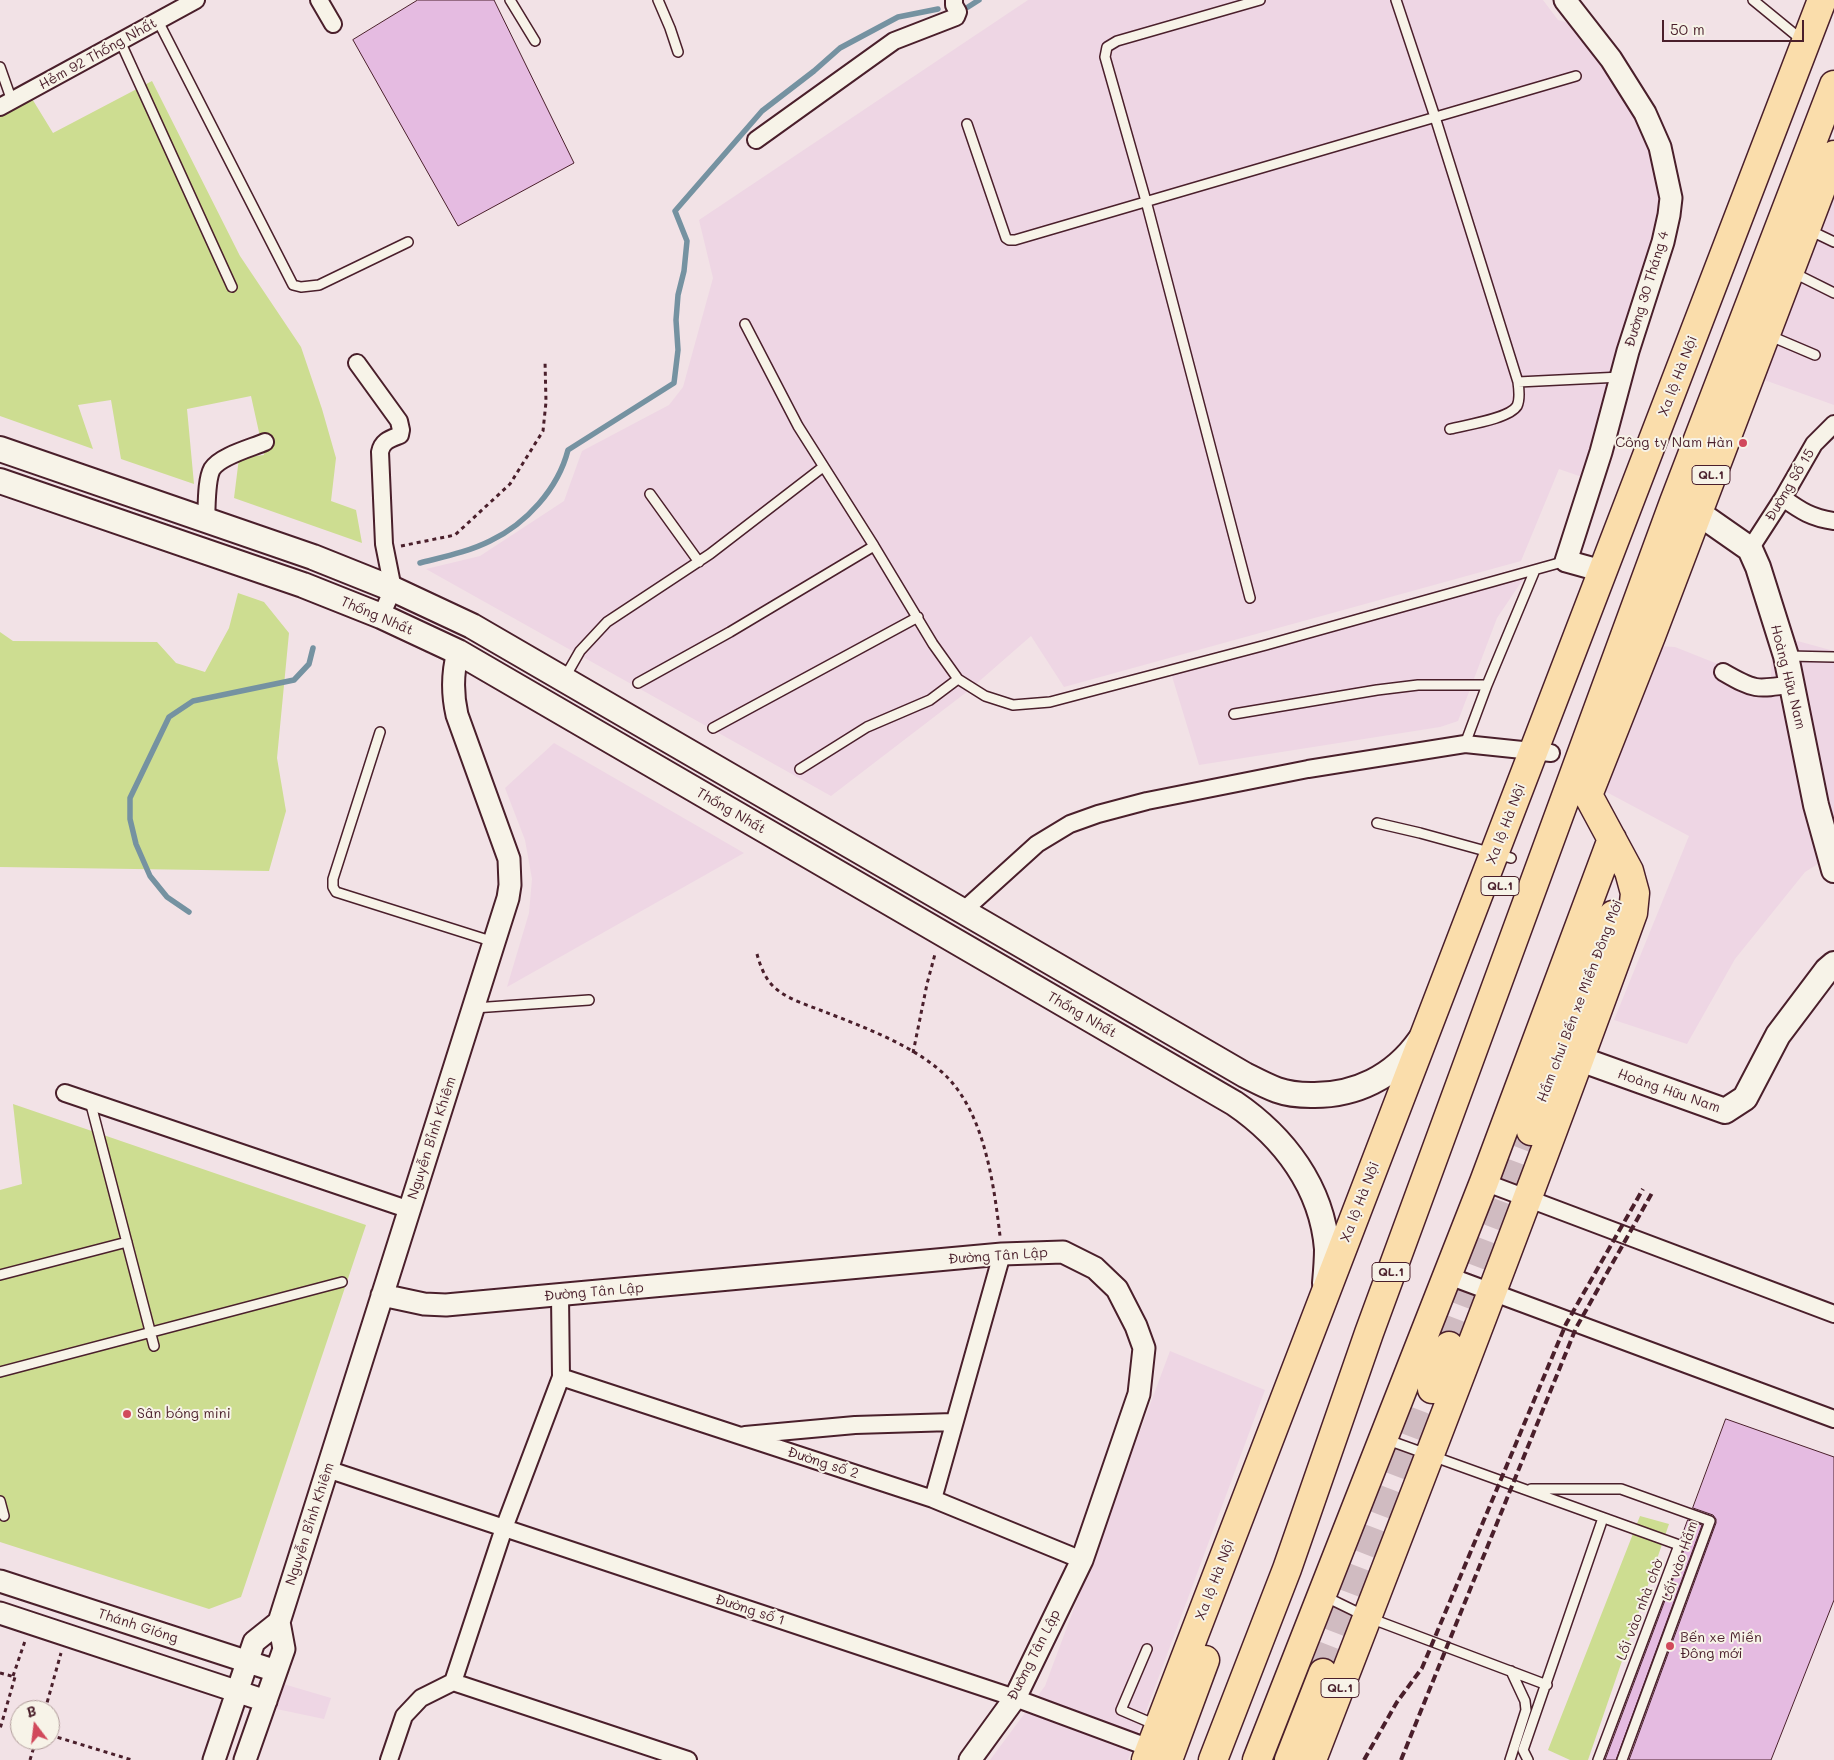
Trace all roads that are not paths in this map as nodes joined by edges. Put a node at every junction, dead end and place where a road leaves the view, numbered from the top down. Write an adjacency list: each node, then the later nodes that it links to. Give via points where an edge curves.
1 (196, 0): 12 (street, Hẻm 92 Thống Nhất)
2 (319, 0): 13 (street)
3 (510, 0): 15 (lane)
4 (658, 0): 17 (lane)
5 (954, 0): 24 (street, via 958,12 956,17 894,41)
6 (1260, 0): 27 (lane, via 1117,41 1107,47 1104,57)
7 (1396, 0): 22 (lane)
8 (1565, 0): 38 (street, Đường 30 Tháng 4, via 1612,59 1645,113 1660,147 1670,198 1670,215 1663,242)
9 (1753, 0): 16 (lane)
10 (1822, 0): 16 (highway, Xa lộ Hà Nội / QL.1)
11 (1834, 12): 57 (highway, Xa lộ Hà Nội / QL.1)
12 (158, 21): 14 (street, Hẻm 92 Thống Nhất); 29 (lane, via 293,285 320,285)
13 (333, 24)
14 (120, 41): 21 (street, Hẻm 92 Thống Nhất); 32 (lane)
15 (536, 41)
16 (1805, 43): 57 (highway, Xa lộ Hà Nội / QL.1)
17 (678, 52)
18 (0, 67): 21 (lane)
19 (1576, 76): 22 (lane)
20 (1834, 85): 40 (highway, QL.1)
21 (6, 104)
22 (1435, 117): 27 (lane); 39 (lane)
23 (967, 124): 27 (lane, via 1006,238 1010,240)
24 (756, 140)
25 (1834, 155): 26 (highway, QL.1)
26 (1829, 185): 28 (highway, QL.1)
27 (1146, 201): 59 (lane)
28 (1806, 229): 30 (lane); 31 (highway, QL.1)
29 (408, 242)
30 (1834, 242)
31 (1790, 271): 33 (lane); 35 (highway, QL.1)
32 (232, 287)
33 (1834, 292)
34 (745, 324): 45 (lane, via 798,426)
35 (1766, 334): 36 (lane); 40 (highway, QL.1)
36 (1815, 355)
37 (357, 363): 58 (street, via 399,421 401,430 400,434 385,441 380,452 385,549)
38 (1621, 377): 39 (lane); 54 (street, Đường 30 Tháng 4)
39 (1518, 382): 42 (lane, via 1517,407 1508,414)
40 (1727, 400): 49 (highway, QL.1)
41 (1834, 424): 48 (street, Đường Số 15, via 1814,444)
42 (1450, 429)
43 (265, 442): 50 (street, via 220,460 212,470)
44 (0, 449): 50 (main road)
45 (823, 466): 52 (lane); 55 (lane)
46 (0, 481): 60 (main road, Thống Nhất, via 294,582)
47 (650, 494): 55 (lane)
48 (1783, 498): 51 (street, via 1806,514); 53 (street, Đường Số 15)
49 (1686, 507): 53 (main road); 78 (highway, QL.1)
50 (206, 520): 58 (main road)
51 (1834, 522)
52 (874, 546): 61 (lane); 69 (lane)
53 (1750, 549): 64 (main road, Hoàng Hữu Nam)
54 (1566, 561): 56 (lane); 57 (street)
55 (699, 562): 67 (lane, via 607,622 580,651)
56 (1535, 570): 68 (lane, via 1050,702 1013,705 985,696); 70 (lane)
57 (1610, 574): 76 (highway, Xa lộ Hà Nội / QL.1)
58 (394, 589): 60 (street); 62 (main road)
59 (1250, 598)
60 (381, 616): 63 (main road, Thống Nhất)
61 (918, 616): 68 (lane); 73 (lane)
62 (472, 626): 63 (main road); 67 (main road)
63 (458, 652): 85 (street, Nguyễn Bỉnh Khiêm, via 452,693 457,715 509,859 508,898); 94 (main road, Thống Nhất)
64 (1786, 656): 65 (lane); 71 (main road, Hoàng Hữu Nam)
65 (1834, 657)
66 (1723, 672): 71 (street, via 1761,689)
67 (564, 679): 84 (main road)
68 (958, 679): 77 (lane, via 930,700 867,727)
69 (638, 683)
70 (1487, 684): 72 (lane, via 1418,685); 75 (lane)
71 (1792, 684): 82 (main road, Hoàng Hữu Nam, via 1816,805)
72 (1234, 714)
73 (713, 728)
74 (380, 732): 85 (lane, via 332,879 333,888 336,892)
75 (1465, 744): 76 (street); 84 (street, via 1308,769 1098,814 1070,824 1037,844)
76 (1542, 752): 81 (highway, Xa lộ Hà Nội / QL.1)
77 (800, 768)
78 (1579, 790): 80 (highway, QL.1); 153 (highway, QL.1, via 1369,1333 1287,1569)
79 (1377, 823): 81 (lane)
80 (1612, 839): 83 (highway, QL.1); 97 (highway)
81 (1502, 856): 89 (highway, Xa lộ Hà Nội / QL.1); 96 (highway, Xa lộ Hà Nội / QL.1)
82 (1834, 870)
83 (1629, 871): 90 (highway, QL.1, via 1635,893 1633,913); 95 (highway, Hầm chui Bến xe Miền Đông Mới)
84 (963, 911): 91 (main road)
85 (494, 942): 88 (street, Nguyễn Bỉnh Khiêm)
86 (1834, 964): 90 (main road, Hoàng Hữu Nam, via 1778,1036 1745,1098 1725,1111)
87 (589, 1000): 88 (lane)
88 (473, 1008): 99 (street, Nguyễn Bỉnh Khiêm)
89 (1428, 1028): 91 (main road, via 1394,1068 1380,1078 1347,1092 1294,1094); 96 (highway, Xa lộ Hà Nội / QL.1)
90 (1580, 1059): 98 (highway, QL.1)
91 (1245, 1075): 94 (main road)
92 (65, 1093): 93 (street)
93 (90, 1101): 99 (street); 100 (lane)
94 (1234, 1103): 106 (main road, Thống Nhất, via 1286,1147 1310,1186 1324,1228 1327,1250)
95 (1531, 1131)
96 (1380, 1174): 106 (highway, Xa lộ Hà Nội / QL.1); 122 (highway, Xa lộ Hà Nội / QL.1, via 1334,1316)
97 (1484, 1182): 98 (street); 103 (highway)
98 (1526, 1199): 105 (highway, QL.1); 109 (street)
99 (410, 1210): 107 (street, Nguyễn Bỉnh Khiêm)
100 (127, 1242): 102 (lane); 110 (lane)
101 (1002, 1254): 108 (street, Đường Tân Lập); 117 (street); 129 (street, Đường Tân Lập, via 1063,1252 1095,1268 1117,1289 1144,1348 1139,1394)
102 (0, 1275)
103 (1446, 1275): 105 (street); 119 (highway)
104 (342, 1282): 110 (lane)
105 (1491, 1293): 116 (street); 120 (highway, QL.1)
106 (1325, 1294): 122 (highway, Xa lộ Hà Nội / QL.1)
107 (382, 1295): 108 (street, Đường Tân Lập, via 446,1305); 121 (street, Nguyễn Bỉnh Khiêm)
108 (560, 1296): 114 (street)
109 (1834, 1314)
110 (151, 1332): 111 (lane); 113 (lane)
111 (154, 1346)
112 (1450, 1346): 115 (highway)
113 (0, 1372)
114 (561, 1377): 118 (street, Đường số 2); 128 (street)
115 (1432, 1389)
116 (1834, 1419)
117 (953, 1422): 118 (street, via 855,1425); 124 (street)
118 (738, 1436): 124 (street, Đường số 2)
119 (1384, 1438): 120 (lane); 131 (highway)
120 (1431, 1455): 123 (lane); 133 (highway, QL.1)
121 (327, 1469): 128 (street, Đường số 1); 134 (street, Nguyễn Bỉnh Khiêm)
122 (1260, 1486): 147 (highway, Xa lộ Hà Nội / QL.1)
123 (1525, 1490): 127 (lane); 160 (lane, Lối vào Hầm, via 1621,1489 1710,1521)
124 (933, 1499): 129 (street, Đường số 2)
125 (0, 1501): 126 (lane)
126 (4, 1516)
127 (1603, 1518): 141 (lane); 159 (lane, Lối vào nhà chờ, via 1679,1545)
128 (504, 1528): 140 (street); 143 (street, Đường số 1)
129 (1082, 1560): 143 (street, Đường Tân Lập)
130 (0, 1581): 136 (street, Thánh Gióng)
131 (1322, 1595): 133 (lane); 154 (highway)
132 (0, 1613): 142 (street)
133 (1367, 1617): 138 (lane); 156 (highway, QL.1)
134 (279, 1622): 136 (street, via 254,1642); 137 (street, Nguyễn Bỉnh Khiêm, via 284,1649)
135 (1147, 1649): 147 (lane, via 1121,1710)
136 (248, 1662): 137 (street, Thánh Gióng); 142 (street)
137 (276, 1671): 145 (street, Nguyễn Bỉnh Khiêm)
138 (1511, 1671): 141 (lane); 146 (lane)
139 (1323, 1673): 155 (highway, QL.1)
140 (453, 1682): 150 (street, via 421,1698 404,1716); 151 (street)
141 (1547, 1685): 144 (lane)
142 (238, 1691): 145 (street); 148 (street)
143 (1015, 1698): 147 (street, Đường số 1); 152 (street, Đường Tân Lập)
144 (1542, 1700): 146 (lane); 158 (lane, via 1523,1750)
145 (266, 1701): 149 (street, Nguyễn Bỉnh Khiêm)
146 (1526, 1710): 157 (lane)
147 (1162, 1747)
148 (214, 1760)
149 (245, 1760)
150 (389, 1760)
151 (688, 1760)
152 (970, 1760)
153 (1213, 1760)
154 (1257, 1760)
155 (1290, 1760)
156 (1312, 1760)
157 (1510, 1760)
158 (1528, 1760)
159 (1598, 1760)
160 (1622, 1760)

